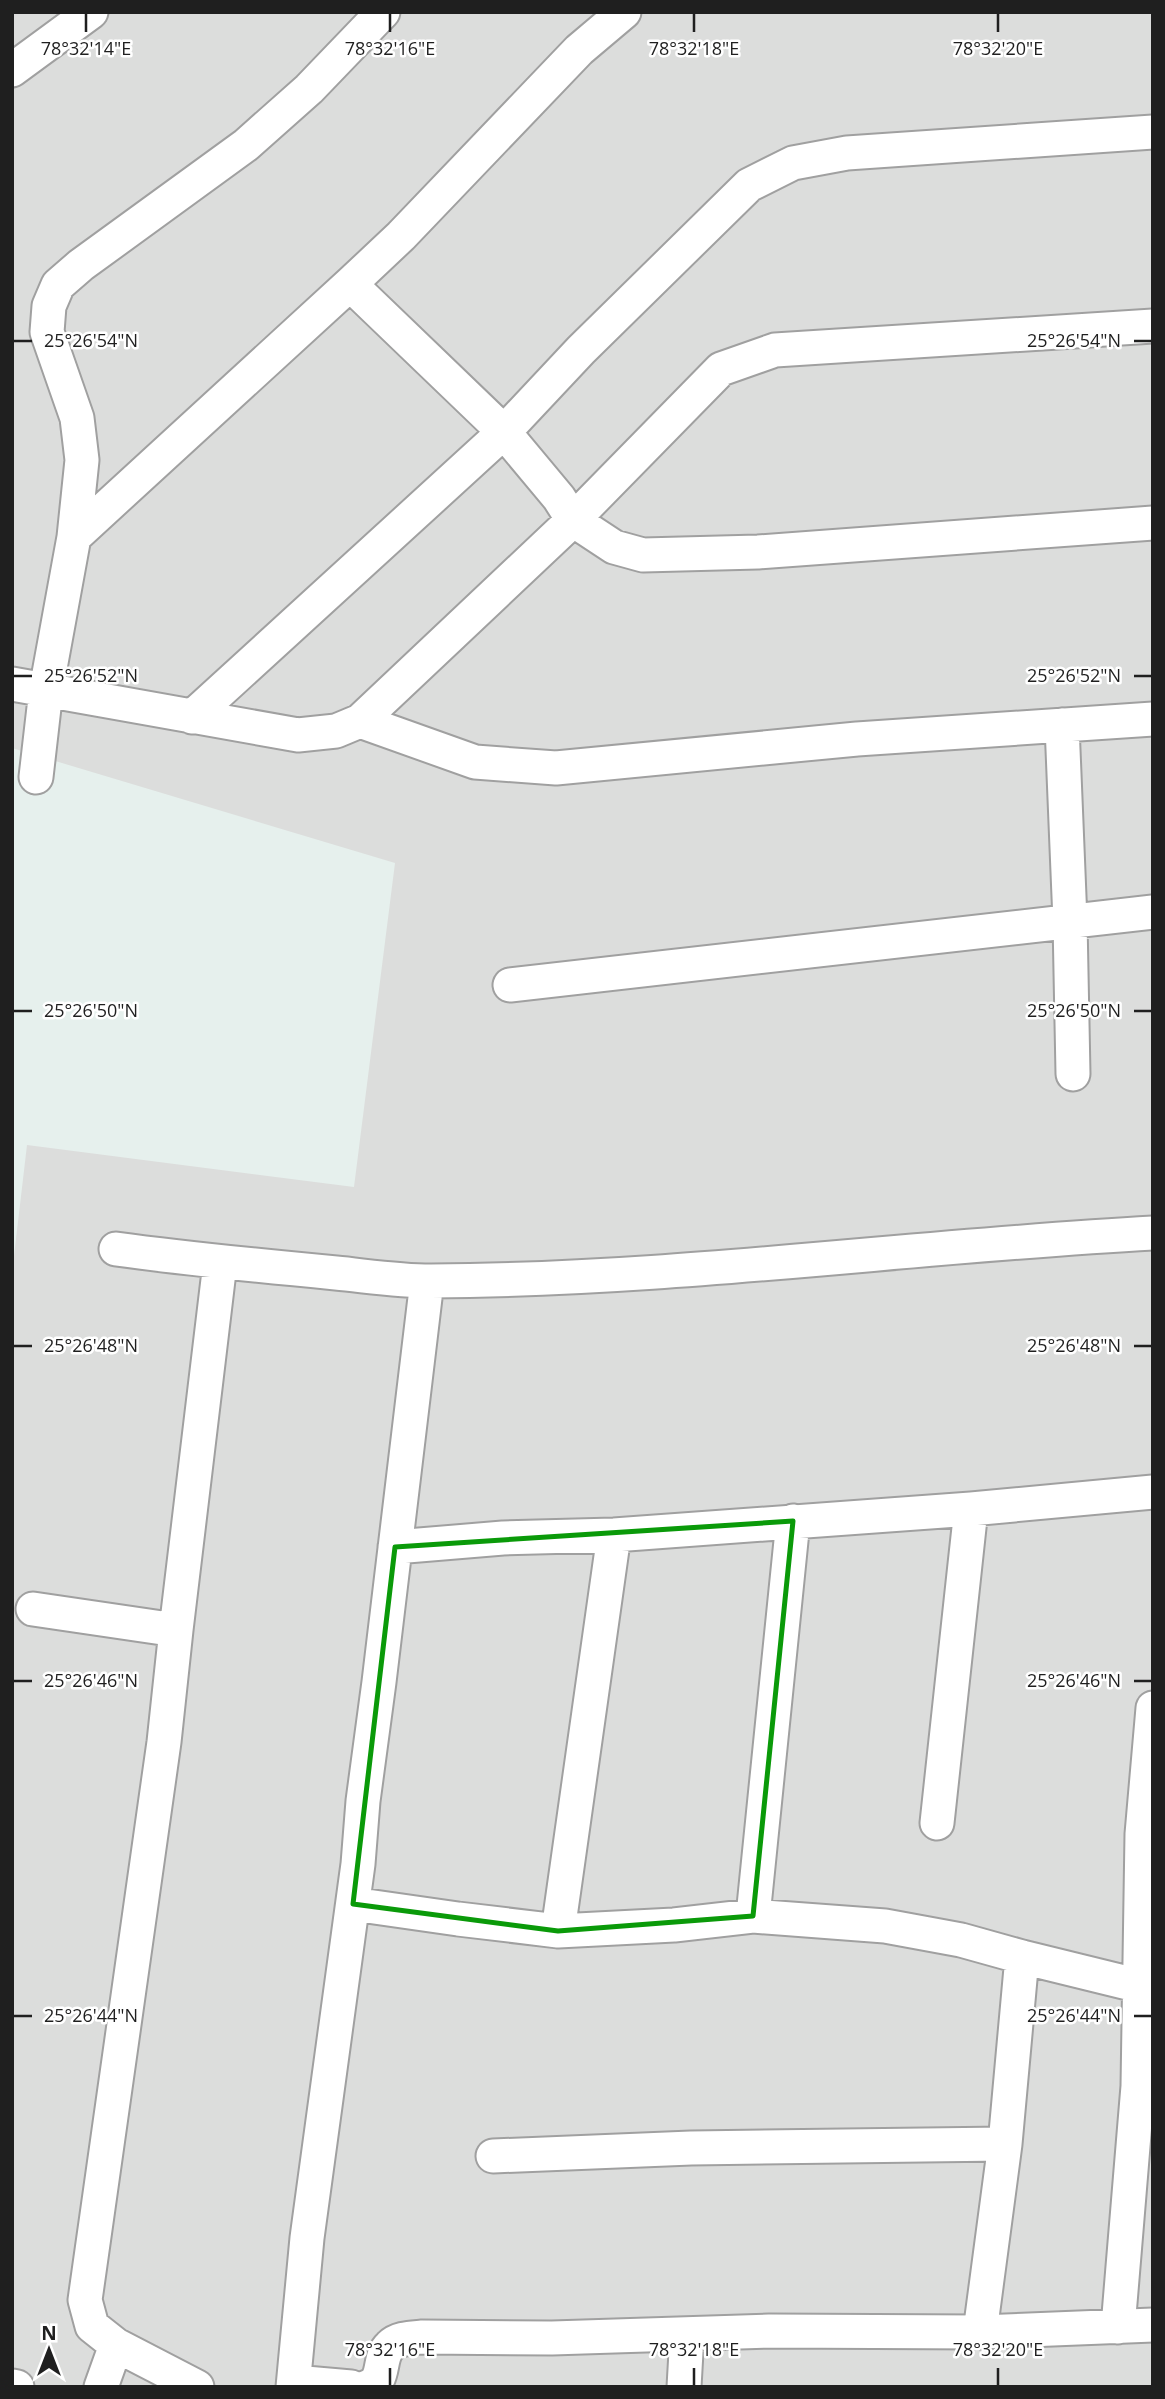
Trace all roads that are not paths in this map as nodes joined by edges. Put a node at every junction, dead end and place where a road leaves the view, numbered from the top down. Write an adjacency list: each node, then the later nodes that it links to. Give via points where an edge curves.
1 (91, 12): 4 (street)
2 (383, 12): 11 (street, via 309,89 246,145 58,285 49,306 47,332 79,432 82,460)
3 (624, 12): 6 (street, via 579,50)
4 (14, 66)
5 (1153, 132): 8 (street, via 848,153 793,163 749,185)
6 (350, 284): 8 (street); 11 (street)
7 (1153, 326): 9 (street, via 775,350 745,359 721,369)
8 (504, 432): 9 (street); 14 (street)
9 (573, 520): 10 (street, via 614,547 643,555 758,552); 16 (street)
10 (1153, 523)
11 (74, 537): 13 (street)
12 (12, 684): 13 (street)
13 (46, 690): 14 (street); 18 (street)
14 (192, 717): 16 (street, via 298,735 336,731)
15 (1153, 719): 17 (street)
16 (360, 721): 17 (street, via 475,762 556,768)
17 (1062, 725): 20 (street)
18 (36, 777)
19 (1153, 912): 20 (street)
20 (1070, 921): 21 (street); 22 (street)
21 (510, 985)
22 (1073, 1074)
23 (1153, 1233): 26 (street, via 575,1278)
24 (116, 1249): 25 (street)
25 (220, 1263): 26 (street); 33 (street)
26 (427, 1281): 31 (street)
27 (1153, 1492): 28 (street)
28 (971, 1509): 29 (street); 35 (street)
29 (793, 1521): 30 (street); 37 (street)
30 (614, 1535): 31 (street); 38 (street)
31 (395, 1547): 36 (street)
32 (33, 1609): 33 (street)
33 (176, 1630): 47 (street, via 85,2300 92,2326)
34 (1153, 1708): 40 (street, via 1139,1930)
35 (937, 1823)
36 (353, 1904): 38 (street); 48 (street, via 307,2238)
37 (753, 1916): 38 (street); 39 (street, via 885,1926)
38 (558, 1931)
39 (1021, 1957): 40 (street); 41 (street)
40 (1146, 1986): 44 (street)
41 (1004, 2144): 42 (street); 45 (street)
42 (493, 2156)
43 (1153, 2325): 44 (street)
44 (1118, 2327): 45 (street)
45 (981, 2332): 46 (street)
46 (687, 2333): 52 (street, via 402,2339 390,2346 380,2376); 53 (street)
47 (116, 2345): 49 (street); 50 (street)
48 (294, 2384): 51 (street)
49 (101, 2387)
50 (197, 2387)
51 (351, 2387)
52 (367, 2387)
53 (684, 2387)

